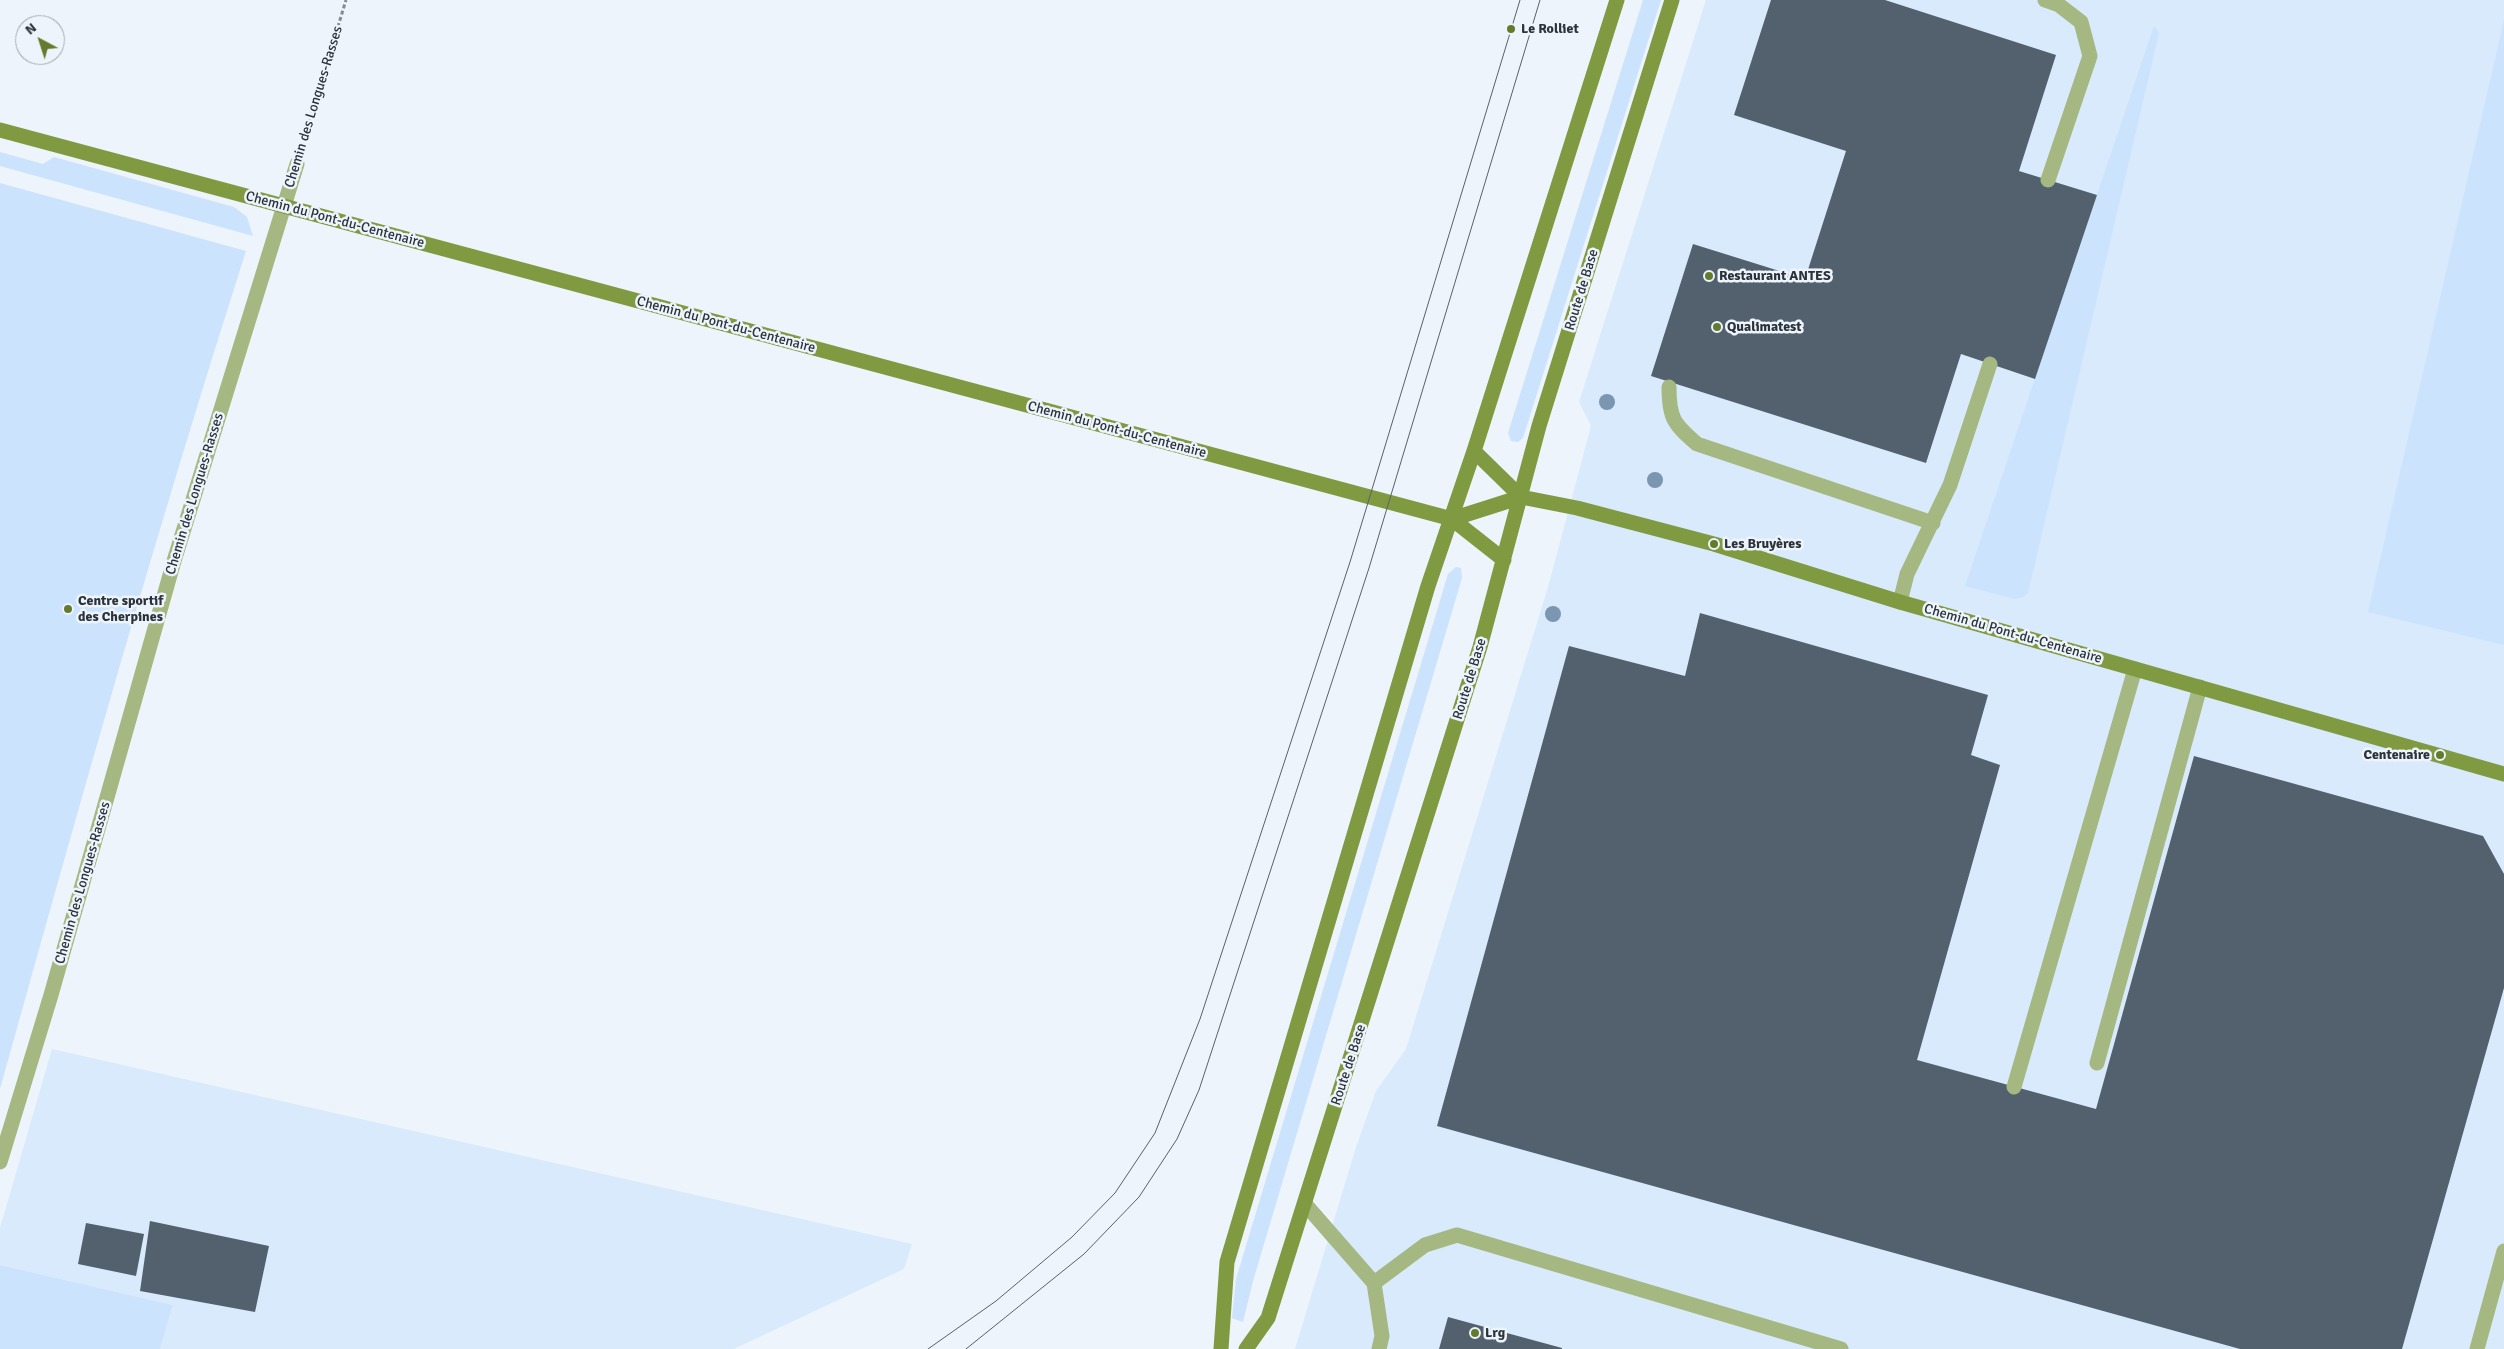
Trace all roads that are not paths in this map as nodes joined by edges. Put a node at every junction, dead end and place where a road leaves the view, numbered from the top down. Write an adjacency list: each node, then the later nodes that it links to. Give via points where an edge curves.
1 (1617, 0): 10 (street)
2 (1672, 0): 11 (street, Route de Base, via 1539,426)
3 (2045, 0): 6 (street, via 2060,5 2080,22 2090,56)
4 (0, 130): 7 (street, Chemin du Pont-du-Centenaire)
5 (297, 164): 7 (street, Chemin des Longues-Rasses)
6 (2048, 180)
7 (284, 207): 12 (street, Chemin du Pont-du-Centenaire); 21 (street, Chemin des Longues-Rasses, via 174,561 51,995)
8 (1990, 364): 13 (street, via 1950,485)
9 (1669, 387): 13 (street, via 1669,410 1675,425 1697,444)
10 (1474, 451): 11 (street); 12 (street)
11 (1521, 497): 12 (street); 14 (street, Route de Base); 15 (street, Chemin du Pont-du-Centenaire, via 1714,544)
12 (1452, 519): 14 (street); 25 (street, via 1428,586 1227,1262)
13 (1933, 523): 15 (street, via 1906,574)
14 (1504, 560): 22 (street, Route de Base, via 1477,656)
15 (1900, 602): 16 (street, Chemin du Pont-du-Centenaire)
16 (2135, 669): 17 (street, Chemin du Pont-du-Centenaire); 20 (street)
17 (2200, 687): 18 (street, Chemin du Pont-du-Centenaire); 19 (street)
18 (2504, 774)
19 (2097, 1063)
20 (2014, 1086)
21 (0, 1162)
22 (1304, 1204): 24 (street); 26 (street, Route de Base, via 1268,1318)
23 (2504, 1251): 29 (street)
24 (1374, 1283): 27 (street, via 1382,1336); 28 (street, via 1425,1245 1457,1235)
25 (1221, 1349)
26 (1246, 1349)
27 (1379, 1349)
28 (1841, 1349)
29 (2477, 1349)

